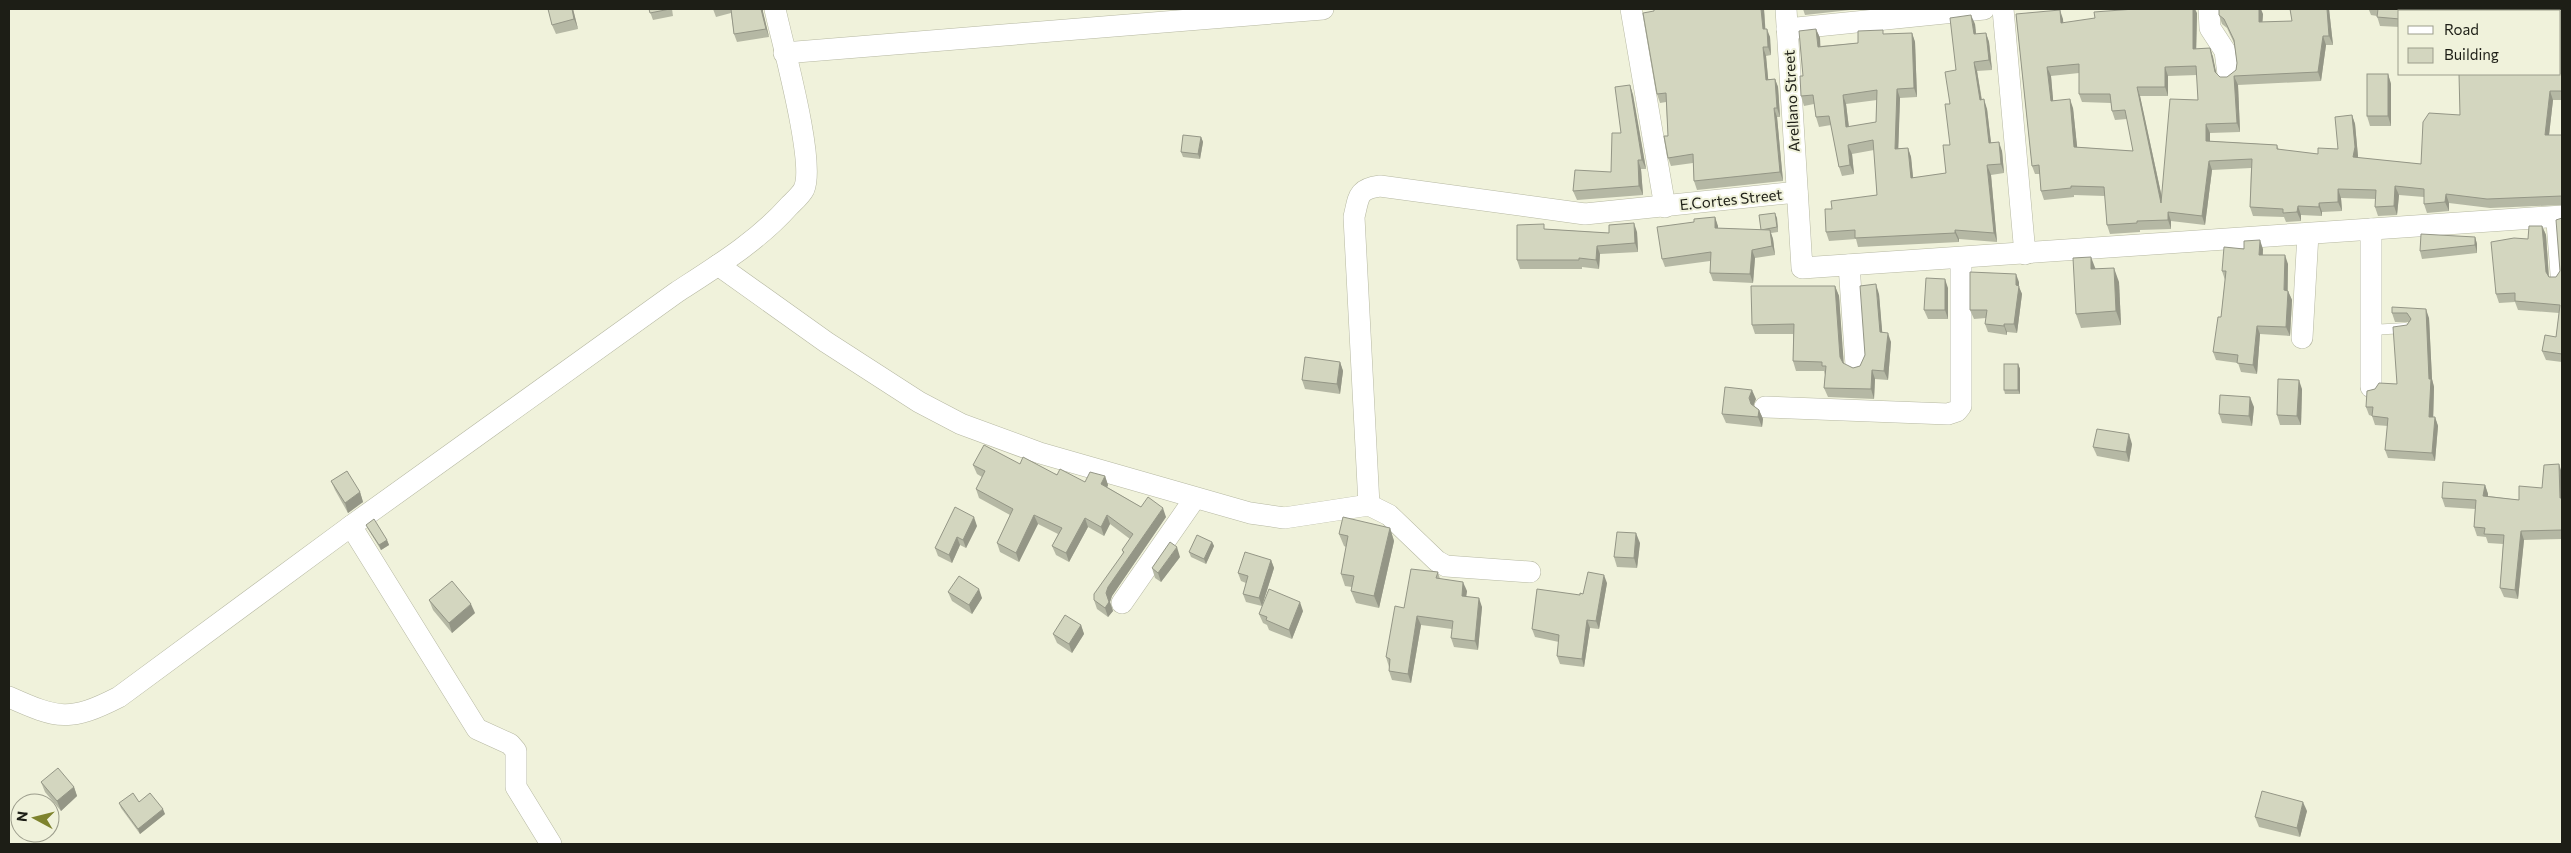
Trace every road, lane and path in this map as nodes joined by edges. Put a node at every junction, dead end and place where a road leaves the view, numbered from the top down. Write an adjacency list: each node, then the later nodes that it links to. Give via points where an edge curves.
1 (775, 9): 8 (street)
2 (1323, 9): 8 (street)
3 (1631, 9): 11 (street)
4 (1984, 9): 7 (street)
5 (2002, 9): 15 (street)
6 (2209, 9): 9 (street, via 2210,28 2224,52)
7 (1787, 19): 10 (street, Arellano Street)
8 (784, 53): 17 (street, via 804,146 808,174 804,190 773,224)
9 (2228, 74)
10 (1797, 192): 11 (street, E.Cortes Street); 18 (street, Arellano Street, via 1802,268)
11 (1665, 207): 27 (street, E.Cortes Street, via 1585,214 1380,186 1367,187 1360,193 1354,217)
12 (2557, 216): 13 (street); 19 (lane)
13 (2371, 229): 14 (street); 21 (street)
14 (2308, 234): 15 (street); 22 (street)
15 (2026, 254): 16 (street)
16 (1961, 258): 18 (street); 25 (street, via 1961,406 1957,411 1948,414)
17 (718, 265): 26 (street, via 826,342 961,424 1040,453); 28 (street)
18 (1849, 265): 23 (street)
19 (2556, 280)
20 (2407, 328): 21 (lane)
21 (2371, 330): 24 (street)
22 (2302, 338)
23 (1856, 365)
24 (2371, 387)
25 (1765, 407)
26 (1195, 498): 27 (street, via 1250,513 1284,518); 30 (street)
27 (1369, 505): 29 (street, via 1389,515 1446,566)
28 (351, 526): 31 (street, via 119,697 90,712 66,716 44,712); 32 (street, via 477,729 510,744 516,751 516,787)
29 (1530, 572)
30 (1122, 604)
31 (9, 697)
32 (551, 844)

